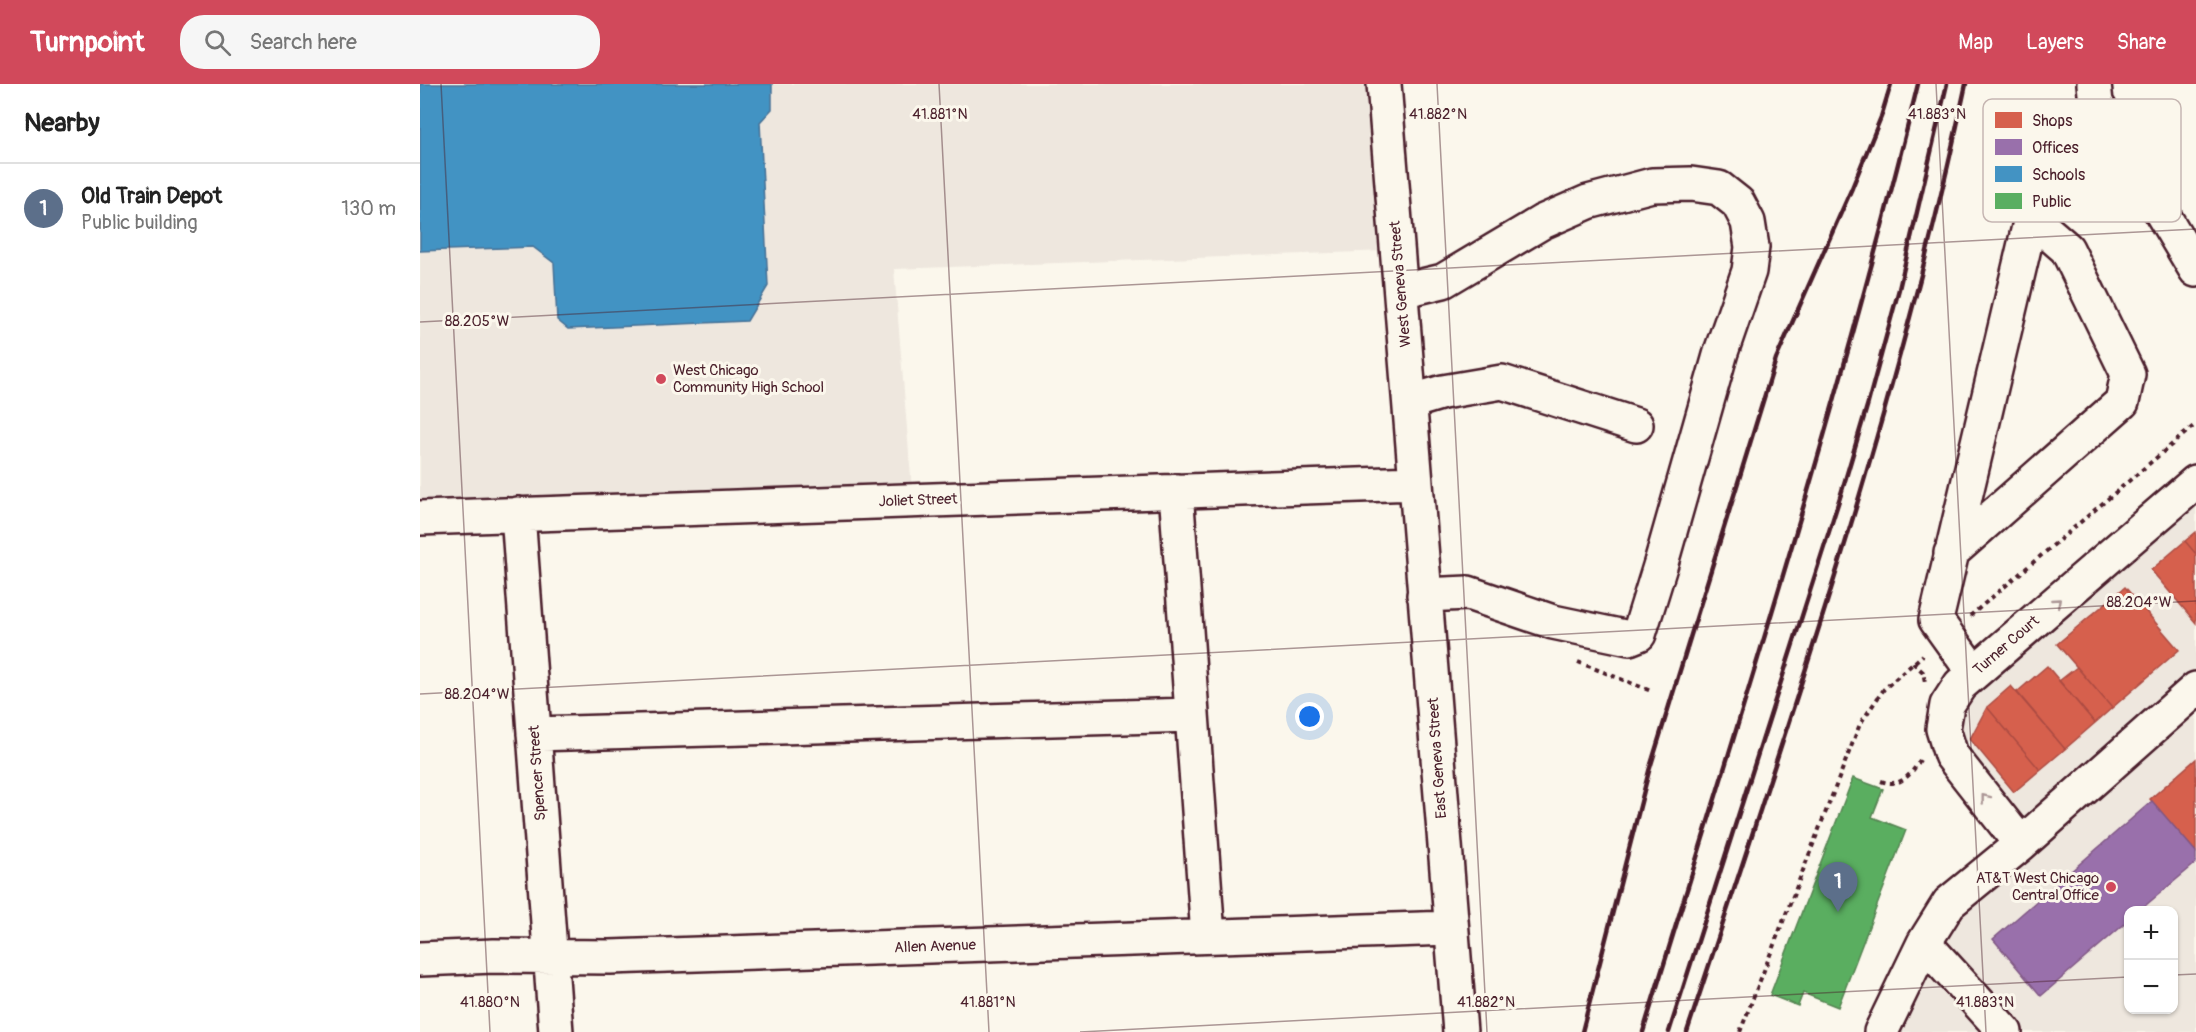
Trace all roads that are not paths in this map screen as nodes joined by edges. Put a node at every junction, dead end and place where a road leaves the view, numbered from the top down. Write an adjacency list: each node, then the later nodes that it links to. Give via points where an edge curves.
1 (1384, 84): 8 (street, West Geneva Street)
2 (2094, 84): 3 (street)
3 (2096, 99)
4 (2030, 222): 16 (street)
5 (2036, 222): 16 (street, via 2067,249 2127,374 2122,402)
6 (2167, 222): 7 (street)
7 (2196, 270)
8 (1401, 291): 9 (street, West Geneva Street); 17 (street, via 1443,281 1542,222 1588,202 1652,185 1719,188 1738,203 1748,222 1752,247 1749,271 1721,352 1639,634 1629,638 1553,622 1468,593)
9 (1410, 402): 10 (street, via 1502,382); 12 (street, West Geneva Street)
10 (1636, 425)
11 (2196, 482): 18 (street, Turner Court, one-way to 11)
12 (1416, 483): 13 (street, Joliet Street); 17 (street, East Geneva Street)
13 (1176, 491): 14 (street, Joliet Street); 20 (street)
14 (518, 514): 15 (street, Joliet Street); 21 (street, Spencer Street)
15 (420, 518)
16 (1952, 553): 18 (street, via 1936,620)
17 (1424, 595): 23 (street, East Geneva Street)
18 (1974, 673): 22 (street, Turner Court, one-way to 18, via 1951,755 1943,729 1947,705)
19 (2196, 689): 22 (street)
20 (1192, 715): 21 (street); 24 (street)
21 (534, 734): 26 (street, Spencer Street)
22 (2021, 844): 25 (street, via 1949,903)
23 (1450, 928): 24 (street, Allen Avenue); 29 (street, East Geneva Street)
24 (1208, 936): 26 (street, Allen Avenue)
25 (1924, 943): 30 (street); 31 (street)
26 (550, 957): 27 (street, Allen Avenue); 28 (street, Spencer Street)
27 (420, 959)
28 (556, 1032)
29 (1460, 1032)
30 (1881, 1032)
31 (2005, 1032)

